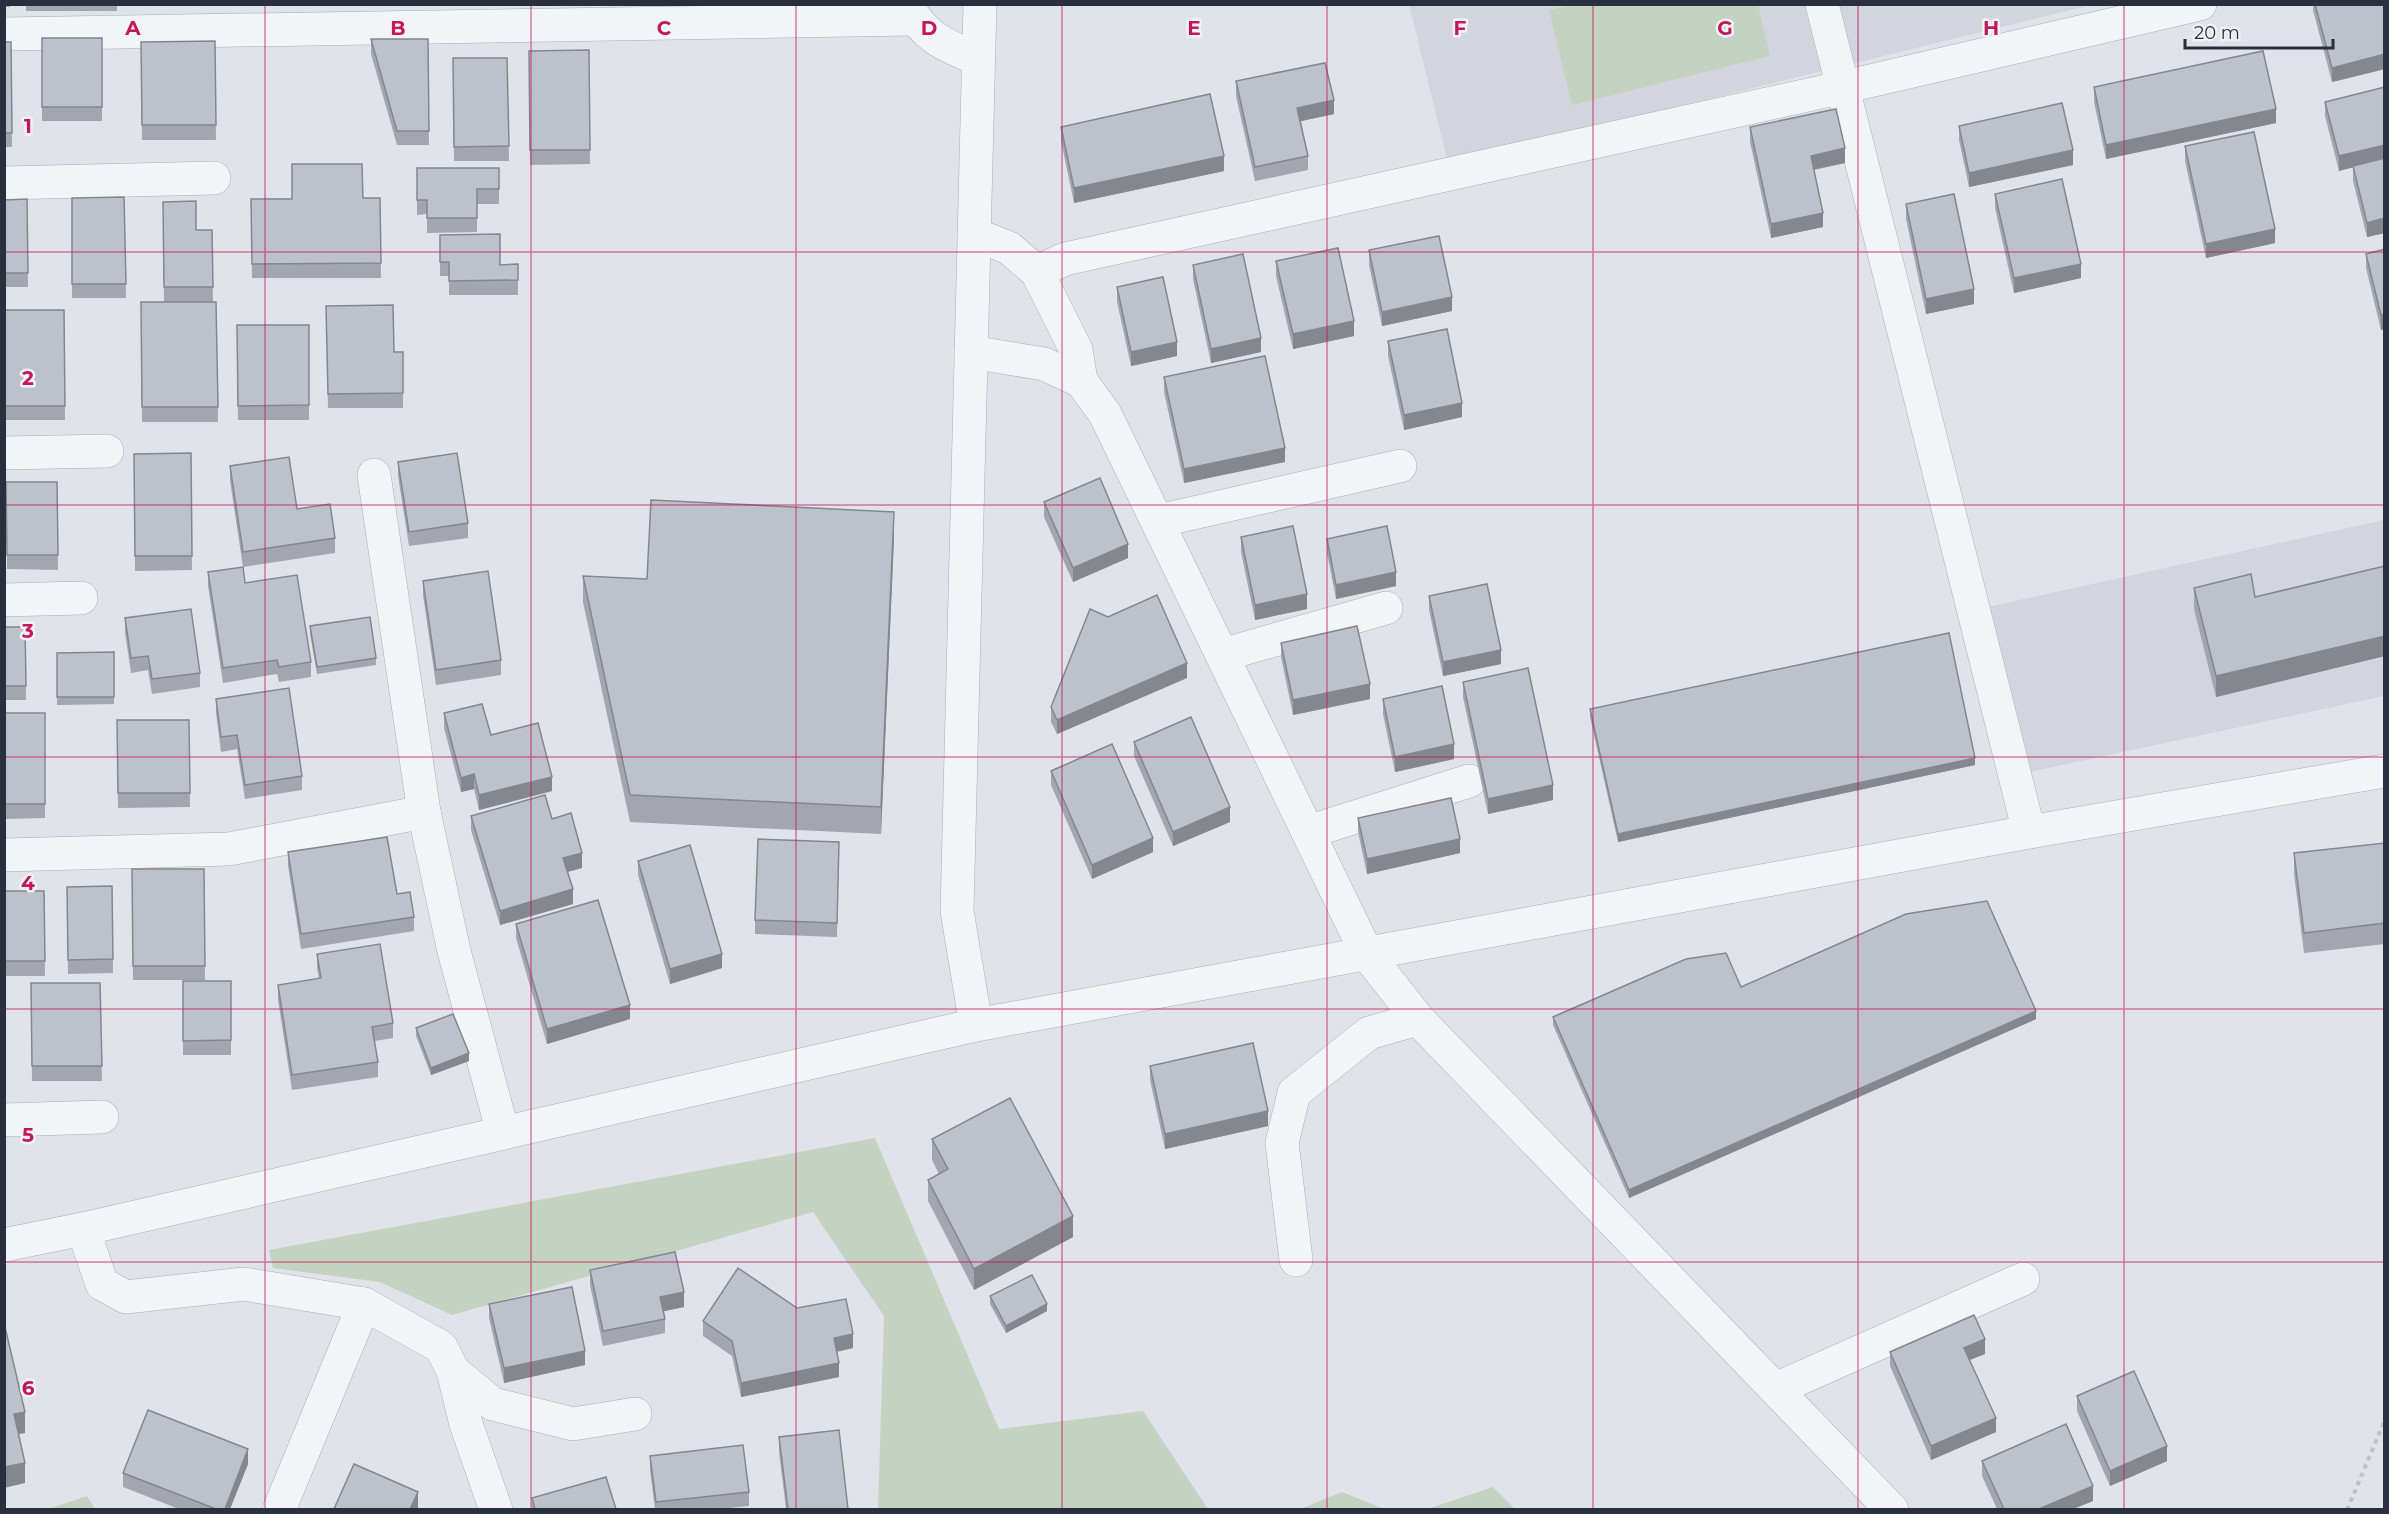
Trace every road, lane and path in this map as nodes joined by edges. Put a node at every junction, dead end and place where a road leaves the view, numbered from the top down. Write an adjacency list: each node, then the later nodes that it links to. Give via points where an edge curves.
1 (980, 4): 7 (street)
2 (1822, 4): 8 (street)
3 (2199, 4): 8 (street)
4 (910, 12): 5 (street); 7 (street, via 938,42)
5 (636, 14): 6 (street)
6 (4, 34)
7 (978, 60): 11 (street)
8 (1844, 87): 12 (street, via 1065,259); 28 (street)
9 (214, 178): 10 (street)
10 (4, 183)
11 (974, 234): 12 (street, via 1009,248); 13 (street)
12 (1037, 272): 14 (street, via 1076,350)
13 (971, 352): 14 (street, via 1044,364); 32 (street, via 957,911)
14 (1081, 381): 19 (street, via 1105,414)
15 (107, 451): 16 (street)
16 (4, 453)
17 (1400, 466): 19 (street)
18 (374, 475): 26 (street)
19 (1158, 521): 23 (street)
20 (81, 598): 21 (street)
21 (4, 600)
22 (1386, 608): 23 (street)
23 (1222, 655): 27 (street)
24 (2385, 771): 28 (street)
25 (1469, 781): 27 (street)
26 (424, 812): 29 (street, via 229,849); 35 (street, via 454,951)
27 (1308, 832): 30 (street)
28 (2029, 832): 30 (street)
29 (4, 855)
30 (1367, 954): 31 (street); 32 (street)
31 (1418, 1019): 38 (street, via 1369,1033 1294,1093 1282,1143); 42 (street)
32 (976, 1025): 35 (street)
33 (102, 1117): 34 (street)
34 (4, 1120)
35 (503, 1133): 36 (street)
36 (83, 1229): 37 (street); 40 (street, via 102,1284 126,1297 244,1284)
37 (4, 1245)
38 (1296, 1260)
39 (2023, 1278): 42 (street)
40 (364, 1304): 41 (street, via 441,1347); 45 (street)
41 (453, 1371): 43 (street, via 494,1404 573,1424); 46 (street, via 466,1424)
42 (1776, 1389): 47 (street)
43 (635, 1414)
44 (2385, 1422): 48 (path)
45 (279, 1509)
46 (496, 1509)
47 (1892, 1509)
48 (2347, 1509)

